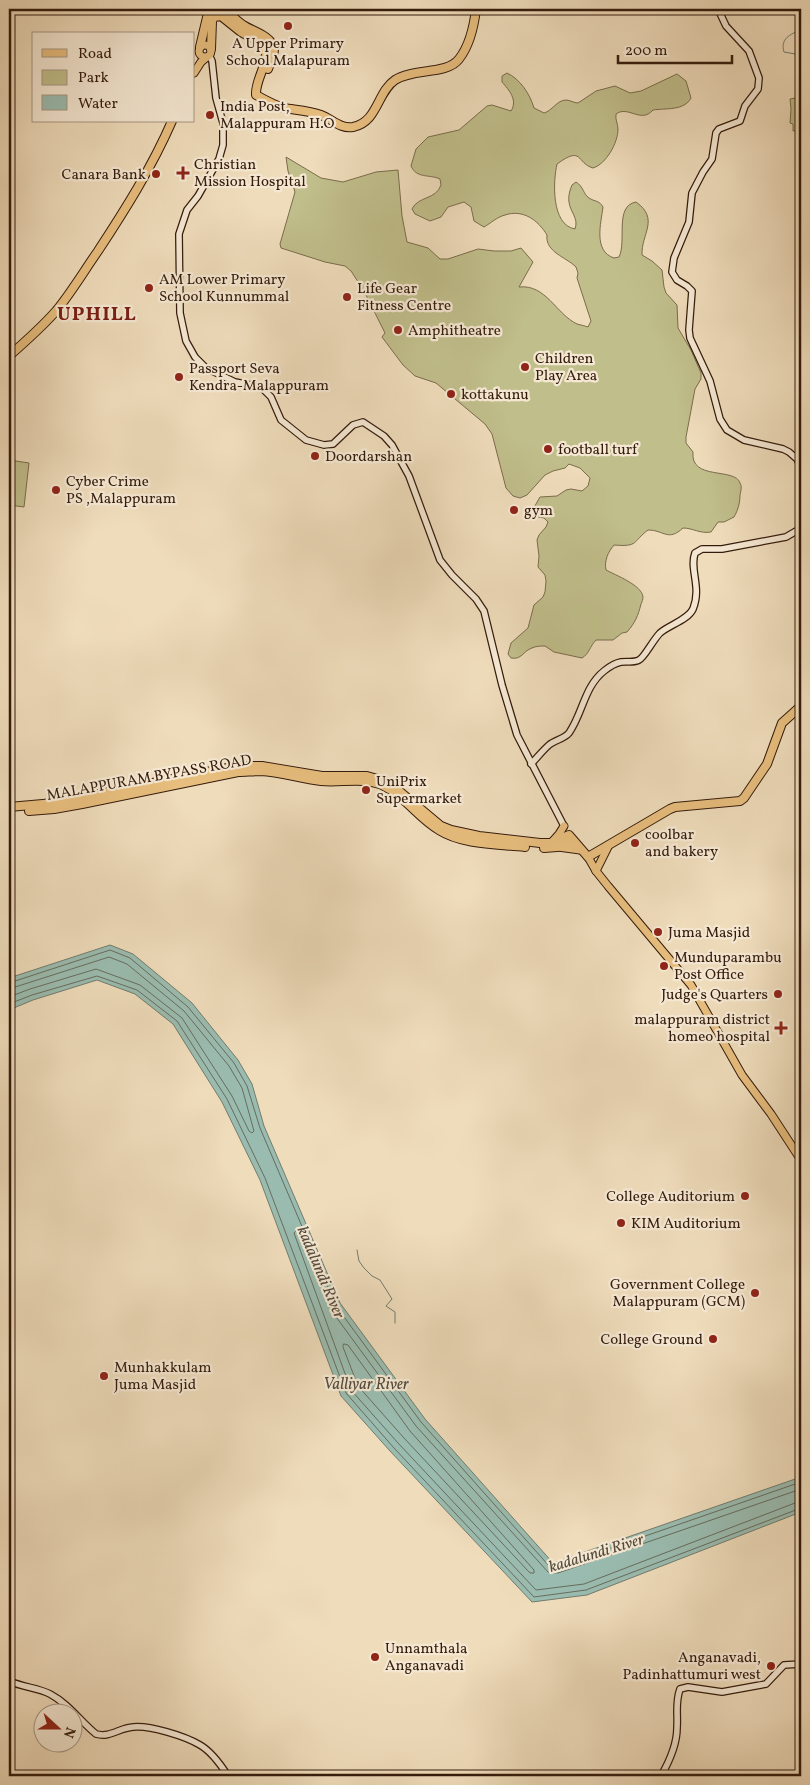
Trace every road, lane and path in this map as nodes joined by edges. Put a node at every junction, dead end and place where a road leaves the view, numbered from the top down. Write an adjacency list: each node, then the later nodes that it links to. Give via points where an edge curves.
1 (209, 9): 5 (highway)
2 (224, 9): 9 (highway, via 244,26 266,38 274,49 258,92)
3 (476, 9): 9 (highway, via 470,37 459,60 452,65 396,79 372,115 359,125 342,126 321,115 284,108)
4 (718, 9): 12 (main road, via 726,26 749,50 759,85 745,106 740,121 716,133 712,159 692,193 689,222 674,258 672,272 692,291 690,338 710,381 720,420 727,430 744,440 789,452)
5 (200, 50): 6 (main road, via 206,45); 7 (main road)
6 (209, 54): 8 (main road); 9 (highway, via 212,21 217,16 262,46 266,58 255,93); 15 (main road, via 223,144 219,159 187,210 179,234 180,313 186,341 194,357 206,368 235,382 261,387 271,398 281,420 306,440 333,444 353,425 363,422 392,445 409,476 440,560 484,611 504,694 517,734)
7 (195, 65)
8 (195, 71)
9 (261, 98)
10 (172, 122): 11 (highway, via 123,214 57,310)
11 (9, 356)
12 (801, 466)
13 (801, 523): 15 (main road, via 798,530 786,537 722,549 698,550 693,558 697,587 690,614 661,632 651,642 642,660 622,662 604,670 588,690 568,733 550,745)
14 (801, 706): 20 (highway, via 782,723 767,764 740,801 675,807)
15 (532, 764): 18 (main road)
16 (9, 807): 21 (highway, MALAPPURAM BYPASS ROAD, via 54,804 230,768 262,766 322,776 367,776 392,784 441,826 451,830)
17 (9, 812): 21 (highway, MALAPPURAM BYPASS ROAD, via 54,809 238,772 262,771 322,781 379,784 438,830 448,834 498,844 546,848)
18 (564, 826): 19 (main road); 21 (main road)
19 (571, 838): 21 (highway, MALAPPURAM BYPASS ROAD); 22 (highway)
20 (609, 844): 23 (highway); 24 (main road)
21 (554, 845): 22 (main road)
22 (580, 850): 23 (highway)
23 (588, 857): 24 (main road)
24 (596, 871): 25 (main road, via 691,985 742,1075)
25 (801, 1160)
26 (801, 1664): 29 (main road, via 784,1664 766,1684 722,1692 680,1688 676,1702 677,1729)
27 (9, 1680): 28 (main road, via 60,1700 96,1734 103,1736 124,1728 139,1727 200,1745 220,1763)
28 (228, 1776)
29 (661, 1776)

